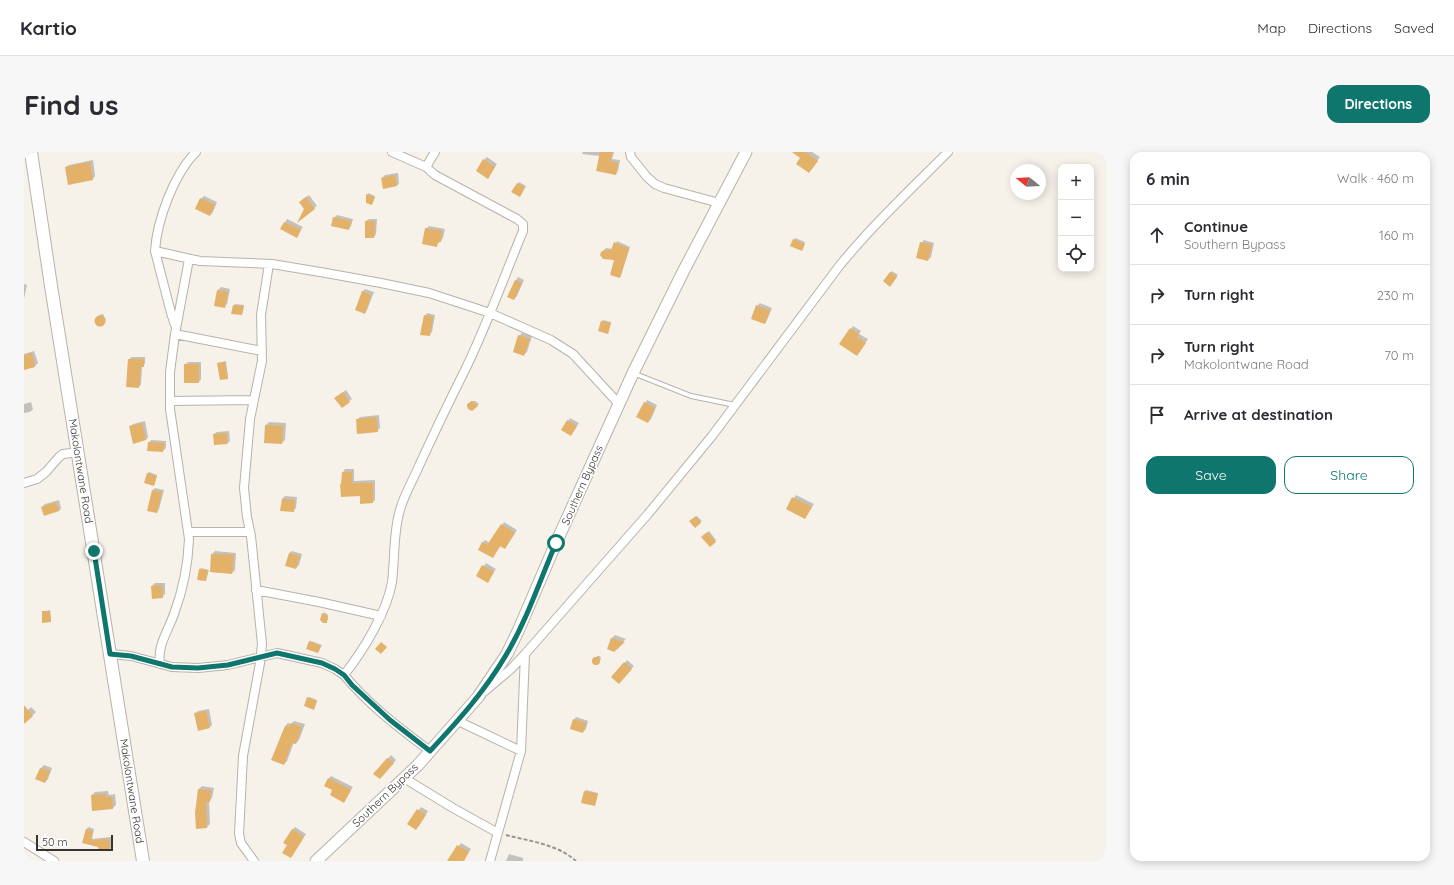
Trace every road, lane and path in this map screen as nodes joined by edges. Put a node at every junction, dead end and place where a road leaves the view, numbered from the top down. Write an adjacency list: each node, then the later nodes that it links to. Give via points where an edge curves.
1 (31, 152): 23 (main road, Makolontwane Road)
2 (183, 152): 9 (street)
3 (196, 152): 9 (street)
4 (392, 152): 10 (street)
5 (435, 152): 10 (street)
6 (630, 152): 11 (street, via 631,157 655,184)
7 (746, 152): 11 (street, Southern Bypass)
8 (948, 152): 22 (street, via 857,245)
9 (187, 161): 12 (street, via 171,193 156,238)
10 (426, 167): 15 (street, via 435,175 523,224 523,231)
11 (719, 203): 18 (street, Southern Bypass)
12 (155, 251): 13 (street); 16 (street)
13 (189, 259): 14 (street); 16 (street)
14 (269, 264): 15 (street, via 429,293); 17 (street, via 261,315)
15 (490, 313): 21 (street, via 552,340 573,354); 28 (street, via 400,509 396,526 392,583)
16 (175, 330): 17 (street); 20 (street, via 170,372)
17 (262, 351): 19 (street, via 261,370)
18 (633, 373): 21 (street, Southern Bypass); 22 (lane, via 691,396)
19 (254, 400): 20 (street); 26 (street, via 248,434 244,488)
20 (170, 402): 25 (street)
21 (618, 403): 34 (street, Southern Bypass, via 519,629 507,654)
22 (736, 406): 30 (street, via 648,514)
23 (79, 452): 24 (street, via 63,454 37,479); 29 (main road, Makolontwane Road)
24 (24, 483)
25 (188, 532): 26 (street); 32 (street, via 188,560 183,584 162,644)
26 (250, 532): 27 (street)
27 (256, 590): 28 (street); 31 (street, via 262,644)
28 (380, 616): 33 (street)
29 (110, 654): 32 (street, via 131,656); 42 (main road, Makolontwane Road)
30 (526, 654): 34 (street); 37 (street)
31 (261, 658): 32 (street, via 198,668); 33 (street, via 277,653 284,654 322,663); 43 (street, via 243,756 239,834 241,843)
32 (160, 664)
33 (344, 675): 36 (street, via 356,690)
34 (478, 697): 35 (street, Southern Bypass)
35 (458, 721): 36 (street, Southern Bypass); 37 (street)
36 (430, 751): 38 (street, Southern Bypass)
37 (521, 751): 39 (street)
38 (404, 778): 39 (street); 44 (street, Southern Bypass)
39 (498, 833): 45 (street); 46 (path, via 556,849)
40 (24, 842): 41 (street)
41 (54, 861)
42 (143, 861)
43 (254, 861)
44 (316, 861)
45 (490, 861)
46 (576, 861)

